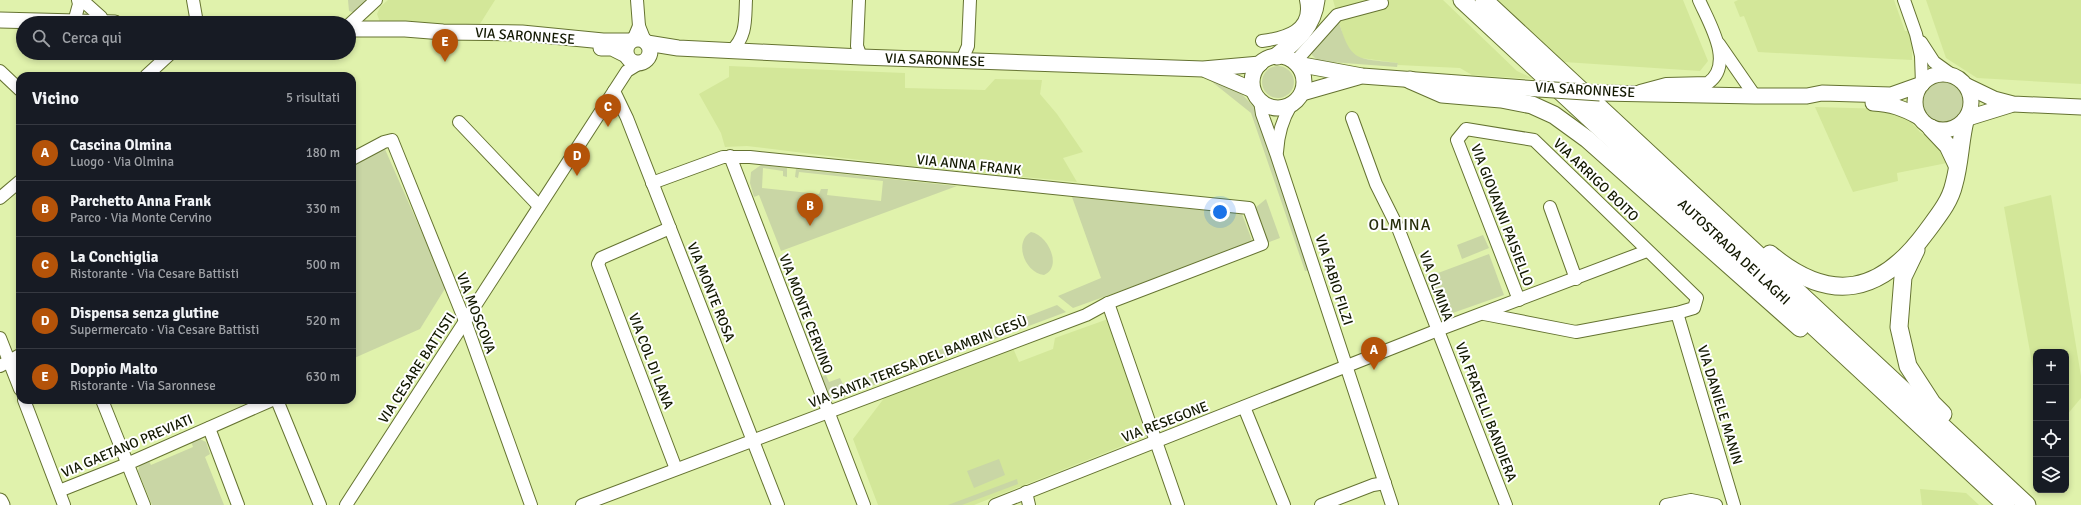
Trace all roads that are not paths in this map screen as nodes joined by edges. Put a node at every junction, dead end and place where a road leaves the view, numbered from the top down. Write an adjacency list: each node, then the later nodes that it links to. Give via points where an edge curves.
1 (78, 0): 15 (street)
2 (82, 0): 16 (street)
3 (193, 0): 17 (street)
4 (637, 0): 27 (street)
5 (746, 0): 28 (street, via 744,32 739,44)
6 (859, 0): 30 (street, via 857,46)
7 (970, 0): 32 (street, via 968,46)
8 (1462, 0): 80 (highway, AUTOSTRADA DEI LAGHI)
9 (1484, 0): 58 (highway, AUTOSTRADA DEI LAGHI)
10 (1699, 0): 25 (street)
11 (1904, 0): 23 (street)
12 (1313, 2): 26 (street, via 1296,31 1283,37); 29 (highway, via 1309,25)
13 (1382, 3): 33 (street, via 1337,15)
14 (372, 4): 18 (street); 22 (street, via 369,20)
15 (76, 16)
16 (100, 16)
17 (196, 16)
18 (356, 18)
19 (0, 20): 20 (main road)
20 (16, 20)
21 (356, 29): 22 (main road, VIA SARONNESE)
22 (378, 29): 27 (main road, VIA SARONNESE, via 522,33 603,41)
23 (1916, 34): 38 (street, via 1934,62); 41 (street, via 1922,64)
24 (356, 36): 27 (main road, VIA SARONNESE, via 476,39 518,43 556,42)
25 (1716, 40): 46 (street, via 1719,68 1717,75 1708,83 1666,84); 48 (street)
26 (1262, 41)
27 (637, 49): 28 (main road, VIA SARONNESE, via 668,47); 44 (street, VIA CESARE BATTISTI)
28 (731, 51): 30 (main road, VIA SARONNESE)
29 (1277, 56): 33 (main road, VIA SARONNESE); 34 (main road, VIA SARONNESE)
30 (861, 57): 32 (main road, VIA SARONNESE)
31 (164, 60): 37 (street)
32 (962, 60): 35 (main road, VIA SARONNESE)
33 (1296, 63): 39 (main road, VIA SARONNESE); 45 (main road, via 1303,74)
34 (1260, 64): 35 (main road, VIA SARONNESE); 47 (main road, via 1254,74)
35 (1203, 69): 47 (main road, VIA SARONNESE, via 1230,79)
36 (0, 71): 42 (street)
37 (151, 72)
38 (1952, 75): 41 (main road, via 1936,75); 43 (main road)
39 (1362, 76): 40 (main road, VIA SARONNESE); 45 (main road, VIA SARONNESE)
40 (1410, 80): 46 (main road, VIA SARONNESE, bridge); 80 (highway, via 1442,94 1517,101 1543,109 1566,122 1807,334)
41 (1922, 84): 49 (main road, VIA SARONNESE, via 1891,95 1822,93); 56 (main road, via 1914,102)
42 (16, 86)
43 (1967, 86): 50 (main road, via 1994,99); 54 (main road, via 1972,102)
44 (614, 91): 63 (street, VIA MONTE ROSA); 66 (street, VIA CESARE BATTISTI)
45 (1302, 93): 51 (main road)
46 (1631, 93): 48 (main road, VIA SARONNESE)
47 (1257, 95): 51 (main road, VIA SARONNESE, via 1275,108); 61 (street, VIA FABIO FILZI)
48 (1756, 96): 49 (main road, VIA SARONNESE)
49 (1807, 96): 56 (main road, VIA SARONNESE, via 1821,101 1888,104 1900,107)
50 (2013, 104): 52 (main road); 54 (main road, via 1990,109)
51 (1291, 105): 61 (street, VIA FABIO FILZI, via 1278,133)
52 (2081, 107)
53 (1352, 118): 78 (street, VIA OLMINA, via 1376,184 1398,228)
54 (1966, 119): 56 (main road, via 1958,127 1949,130 1940,130); 62 (highway)
55 (458, 122): 66 (street)
56 (1925, 122): 62 (highway, via 1948,146)
57 (1457, 140): 71 (street, VIA ARRIGO BOITO, via 1466,129 1534,140); 73 (street, VIA GIOVANNI PAISIELLO)
58 (1647, 152): 69 (highway, via 1777,259 1812,280 1826,285 1851,287 1872,281 1893,267); 99 (highway, AUTOSTRADA DEI LAGHI)
59 (356, 156): 77 (street, VIA MOSCOVA, via 392,140)
60 (730, 156): 63 (street, VIA ANNA FRANK); 70 (street, VIA ANNA FRANK, via 1249,208); 89 (street, VIA MONTE CERVINO)
61 (1277, 156): 82 (street, VIA FABIO FILZI)
62 (1957, 165): 69 (highway, via 1954,184 1947,202)
63 (652, 183): 68 (street, VIA MONTE ROSA)
64 (16, 189): 65 (street)
65 (0, 198)
66 (538, 206): 77 (street, VIA CESARE BATTISTI)
67 (1550, 207): 72 (street)
68 (670, 228): 91 (street, VIA MONTE ROSA); 94 (street, VIA COL DI LANA, via 601,258 598,264)
69 (1920, 240): 99 (highway, via 1903,277 1899,327 1908,366 1932,402)
70 (1262, 244): 74 (street, VIA SANTA TERESA DEL BAMBIN GESÙ)
71 (1647, 251): 72 (street); 75 (street, VIA ARRIGO BOITO, via 1697,298 1694,308)
72 (1576, 279): 73 (street)
73 (1519, 300): 76 (street)
74 (1108, 303): 89 (street, VIA SANTA TERESA DEL BAMBIN GESÙ, via 1086,315); 92 (street)
75 (1677, 313): 76 (street, via 1576,332); 119 (street, VIA DANIELE MANIN)
76 (1484, 314): 78 (street)
77 (465, 322): 105 (street, VIA CESARE BATTISTI); 106 (street, VIA MOSCOVA)
78 (1438, 330): 82 (street, VIA OLMINA); 116 (street, VIA FRATELLI BANDIERA)
79 (0, 338): 81 (street)
80 (1847, 357): 99 (highway, AUTOSTRADA DEI LAGHI)
81 (10, 361): 83 (street)
82 (1346, 368): 88 (street, VIA RESEGONE); 95 (street, VIA FABIO FILZI)
83 (16, 378)
84 (26, 404): 96 (street)
85 (104, 404): 93 (street)
86 (263, 404): 90 (street, VIA GAETANO PREVIATI)
87 (279, 404): 104 (street)
88 (1244, 407): 92 (street, VIA RESEGONE); 113 (street)
89 (828, 411): 91 (street, VIA SANTA TERESA DEL BAMBIN GESÙ); 109 (street, VIA MONTE CERVINO)
90 (209, 428): 93 (street, VIA GAETANO PREVIATI); 103 (street)
91 (754, 440): 94 (street, VIA SANTA TERESA DEL BAMBIN GESÙ); 108 (street, VIA MONTE ROSA)
92 (1156, 442): 97 (street, VIA RESEGONE); 112 (street)
93 (127, 464): 96 (street, VIA GAETANO PREVIATI); 102 (street)
94 (676, 468): 107 (street, VIA SANTA TERESA DEL BAMBIN GESÙ)
95 (1385, 483): 114 (street, via 1373,485); 115 (street, VIA FABIO FILZI)
96 (59, 491): 101 (street)
97 (1026, 492): 110 (street, VIA RESEGONE); 111 (street)
98 (0, 501): 100 (main road)
99 (2018, 503)
100 (2, 505)
101 (64, 505)
102 (144, 505)
103 (238, 505)
104 (320, 505)
105 (346, 505)
106 (531, 505)
107 (582, 505)
108 (778, 505)
109 (864, 505)
110 (995, 505)
111 (1029, 505)
112 (1178, 505)
113 (1284, 505)
114 (1321, 505)
115 (1392, 505)
116 (1506, 505)
117 (1666, 505): 118 (street, via 1691,500)
118 (1716, 505)
119 (1734, 505)

